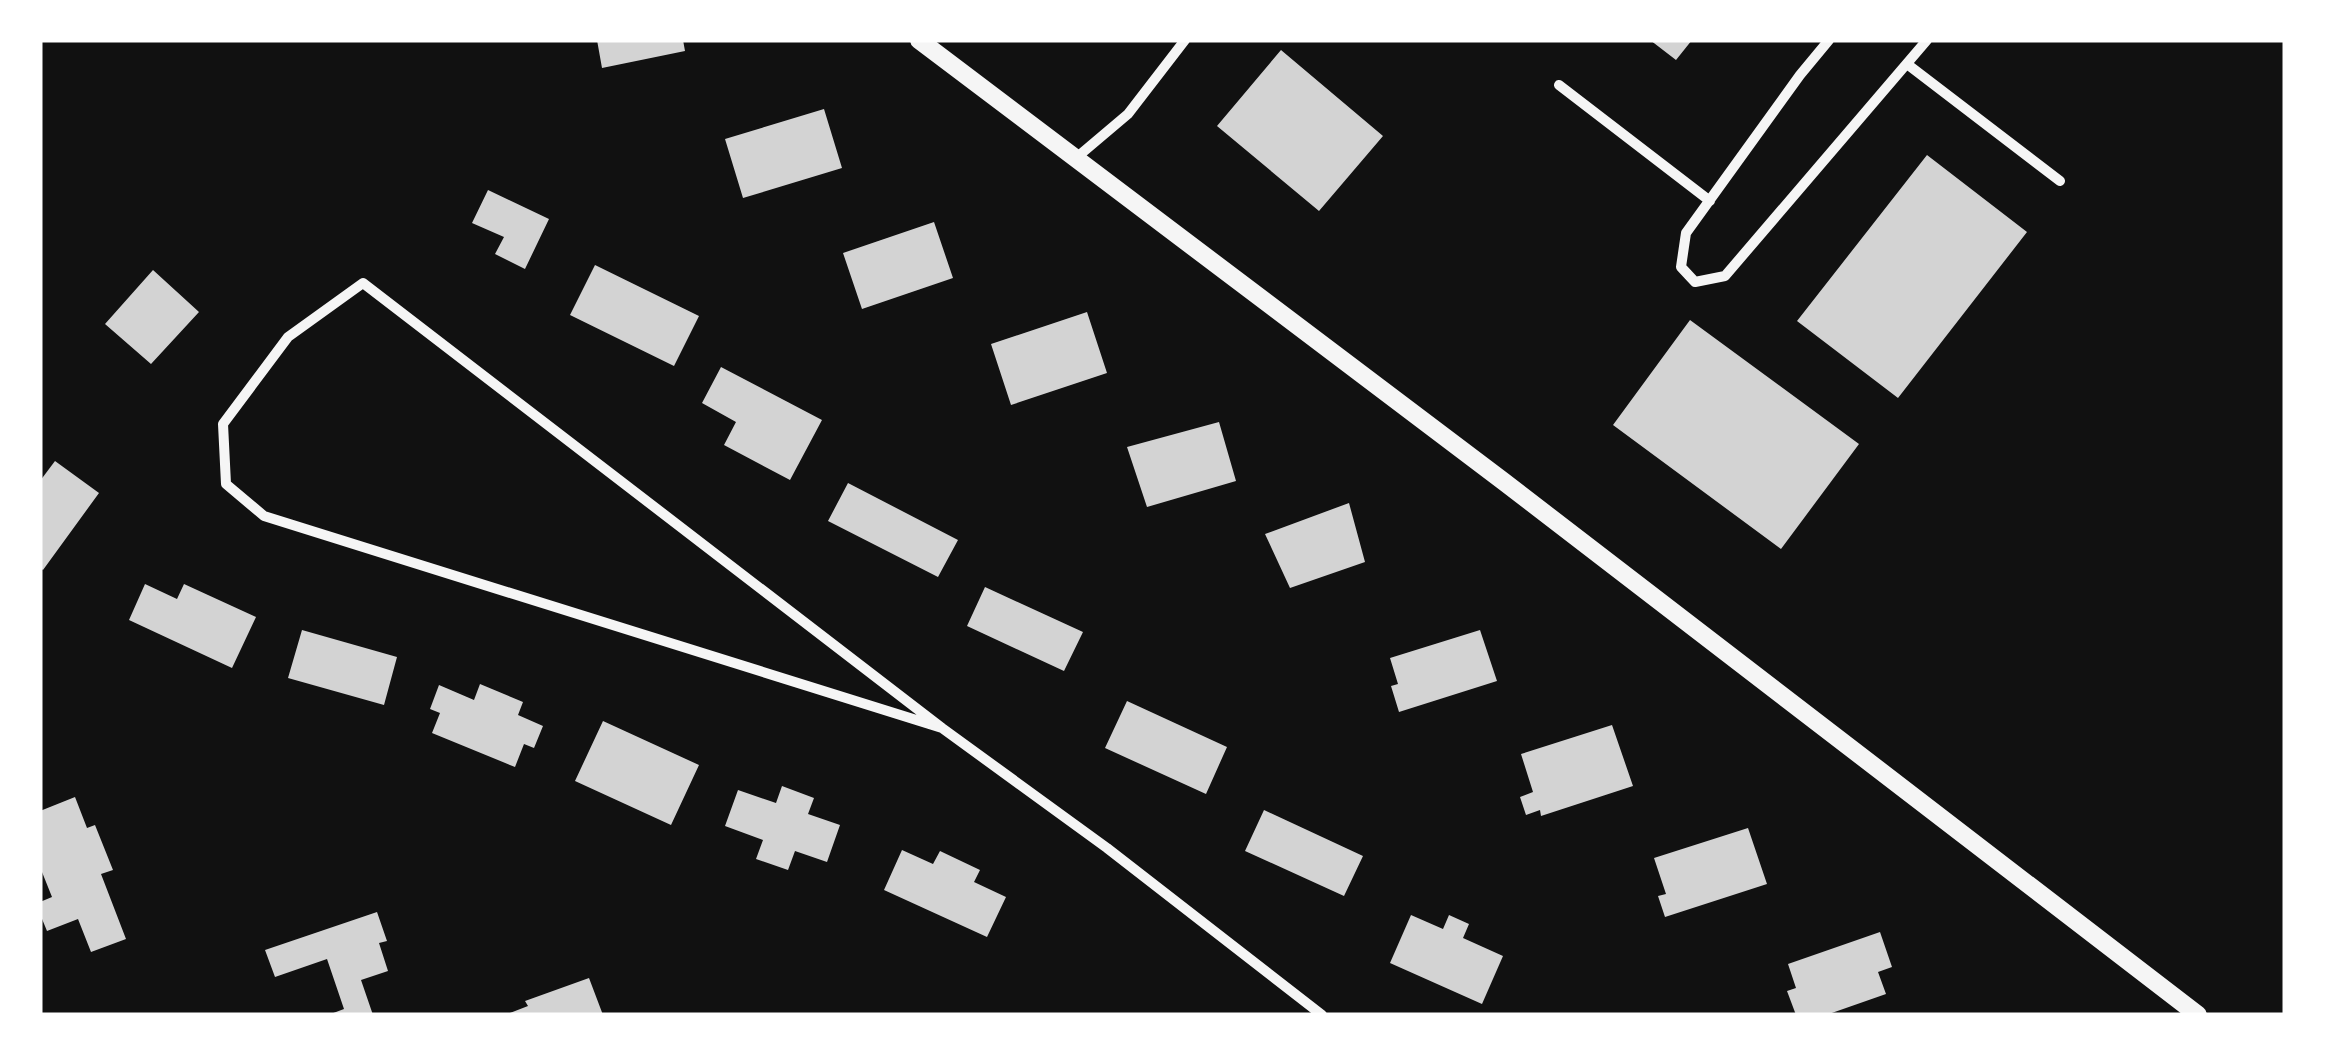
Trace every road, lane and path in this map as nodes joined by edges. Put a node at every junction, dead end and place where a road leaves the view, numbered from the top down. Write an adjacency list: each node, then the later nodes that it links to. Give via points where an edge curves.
1 (918, 40): 7 (street)
2 (1184, 40): 7 (street, via 1128,114)
3 (1829, 40): 9 (street)
4 (1927, 40): 5 (street)
5 (1906, 64): 8 (street); 9 (street, via 1726,276 1695,282 1681,268 1686,233)
6 (1559, 85): 9 (street)
7 (1076, 158): 12 (street)
8 (2060, 181)
9 (1710, 201)
10 (942, 728): 10 (street, via 363,282 288,337 223,424 226,484 264,516); 11 (street)
11 (1322, 1015)
12 (2198, 1015)

